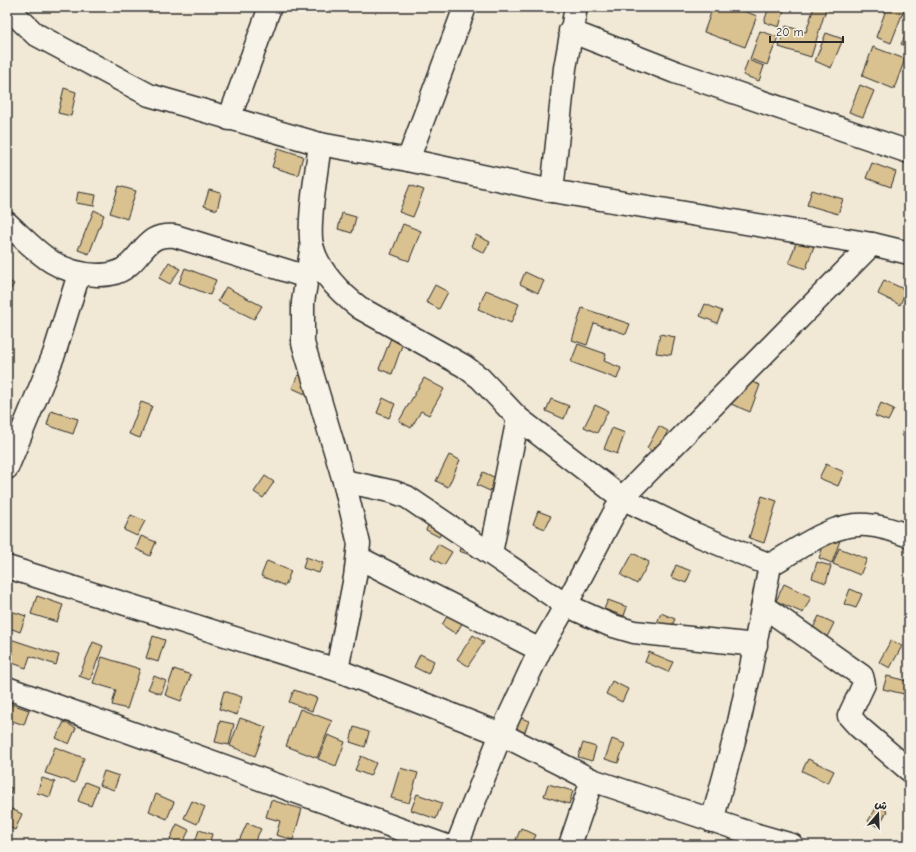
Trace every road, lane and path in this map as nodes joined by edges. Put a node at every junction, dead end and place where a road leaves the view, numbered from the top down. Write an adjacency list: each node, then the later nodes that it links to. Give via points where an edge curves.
1 (7, 7): 6 (street, via 35,34 149,95)
2 (270, 7): 6 (street)
3 (464, 7): 9 (street)
4 (576, 7): 5 (street)
5 (570, 31): 8 (street, via 675,72); 10 (street)
6 (229, 119): 7 (street)
7 (320, 144): 9 (street); 13 (street, via 311,226)
8 (909, 152)
9 (408, 160): 10 (street)
10 (552, 191): 12 (street)
11 (7, 223): 15 (street, via 40,254)
12 (872, 244): 14 (street); 20 (street)
13 (312, 245): 16 (street); 17 (street, via 321,267 344,296 360,308 464,366 480,378)
14 (909, 253)
15 (79, 274): 16 (street, via 110,275 121,271 148,243 158,237 175,236); 18 (street, via 54,354)
16 (307, 277): 19 (street, via 303,302 303,343)
17 (518, 418): 20 (street); 22 (street)
18 (7, 468)
19 (344, 482): 22 (street, via 407,497); 23 (street, via 359,544)
20 (622, 498): 24 (street, via 694,534); 26 (street)
21 (909, 536): 24 (street, via 867,525 841,527)
22 (491, 554): 26 (street)
23 (359, 558): 29 (street); 30 (street)
24 (770, 565): 27 (street)
25 (7, 567): 30 (street)
26 (566, 605): 28 (street, via 623,630); 29 (street)
27 (763, 606): 28 (street); 33 (street, via 862,676 864,684 850,716 859,727)
28 (756, 646): 35 (street, via 739,722)
29 (540, 650): 32 (street)
30 (337, 670): 32 (street)
31 (7, 688): 37 (street)
32 (501, 734): 34 (street); 38 (street)
33 (909, 770)
34 (592, 780): 35 (street); 39 (street)
35 (712, 821): 36 (street)
36 (745, 839): 40 (street)
37 (444, 845)
38 (457, 845)
39 (570, 845)
40 (792, 845)

